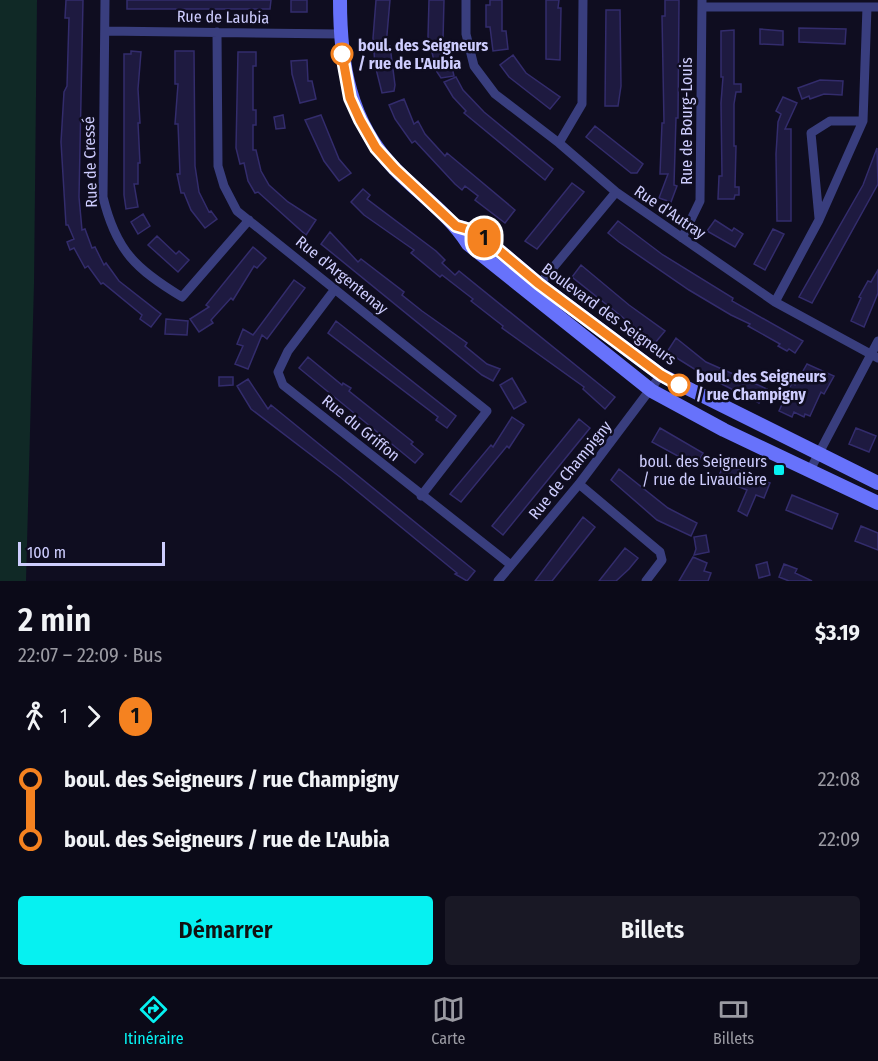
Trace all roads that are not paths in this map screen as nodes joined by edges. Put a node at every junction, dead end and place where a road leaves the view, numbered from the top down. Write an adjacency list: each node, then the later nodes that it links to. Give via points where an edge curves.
1 (105, 0): 8 (street, Rue de Cressé)
2 (340, 0): 10 (street, Boulevard des Seigneurs)
3 (466, 0): 12 (street, Rue d'Autray, via 466,34 474,66 495,94)
4 (583, 0): 12 (street, via 582,104)
5 (702, 4): 6 (street); 17 (street, Rue de Bourg-Louis, via 700,201)
6 (867, 7): 7 (street); 11 (street)
7 (878, 8)
8 (105, 31): 9 (street, Rue de Laubia); 14 (street, Rue de Cressé, via 103,197 111,228 126,253 151,277 183,297)
9 (217, 32): 10 (street, Rue de Laubia); 14 (street, Rue d'Argentenay, via 218,166 230,199)
10 (340, 34): 16 (street, Boulevard des Seigneurs, via 350,98 376,148)
11 (863, 121): 15 (street); 15 (street, via 830,121 811,133)
12 (559, 143): 13 (street, Rue d'Autray)
13 (616, 192): 17 (street, Rue d'Autray); 18 (street)
14 (249, 220): 19 (street, Rue d'Argentenay)
15 (819, 220): 21 (street)
16 (456, 226): 18 (street, Boulevard des Seigneurs, via 477,232); 20 (street, Boulevard des Seigneurs, via 468,244)
17 (682, 238): 21 (street, Rue d'Autray)
18 (539, 284): 20 (street); 24 (street, Boulevard des Seigneurs)
19 (335, 289): 30 (street, Rue du Griffon, via 288,351 278,372 283,385); 30 (street, Rue d'Argentenay, via 487,411)
20 (530, 296): 25 (street, Boulevard des Seigneurs)
21 (775, 302): 23 (street, Rue d'Autray)
22 (878, 341): 23 (street)
23 (874, 356): 26 (street)
24 (661, 375): 25 (street, Rue de Champigny); 26 (street, Boulevard des Seigneurs)
25 (652, 391): 27 (street, Boulevard des Seigneurs); 29 (street, Rue de Champigny)
26 (818, 456): 27 (street); 28 (street, Boulevard des Seigneurs)
27 (809, 472): 31 (street, Boulevard des Seigneurs)
28 (878, 483)
29 (579, 484): 32 (street, Rue de Champigny); 34 (street, via 660,552 662,560)
30 (422, 496): 32 (street, Rue du Griffon)
31 (878, 503)
32 (511, 565): 33 (street, Rue de Champigny)
33 (498, 581)
34 (646, 581)

